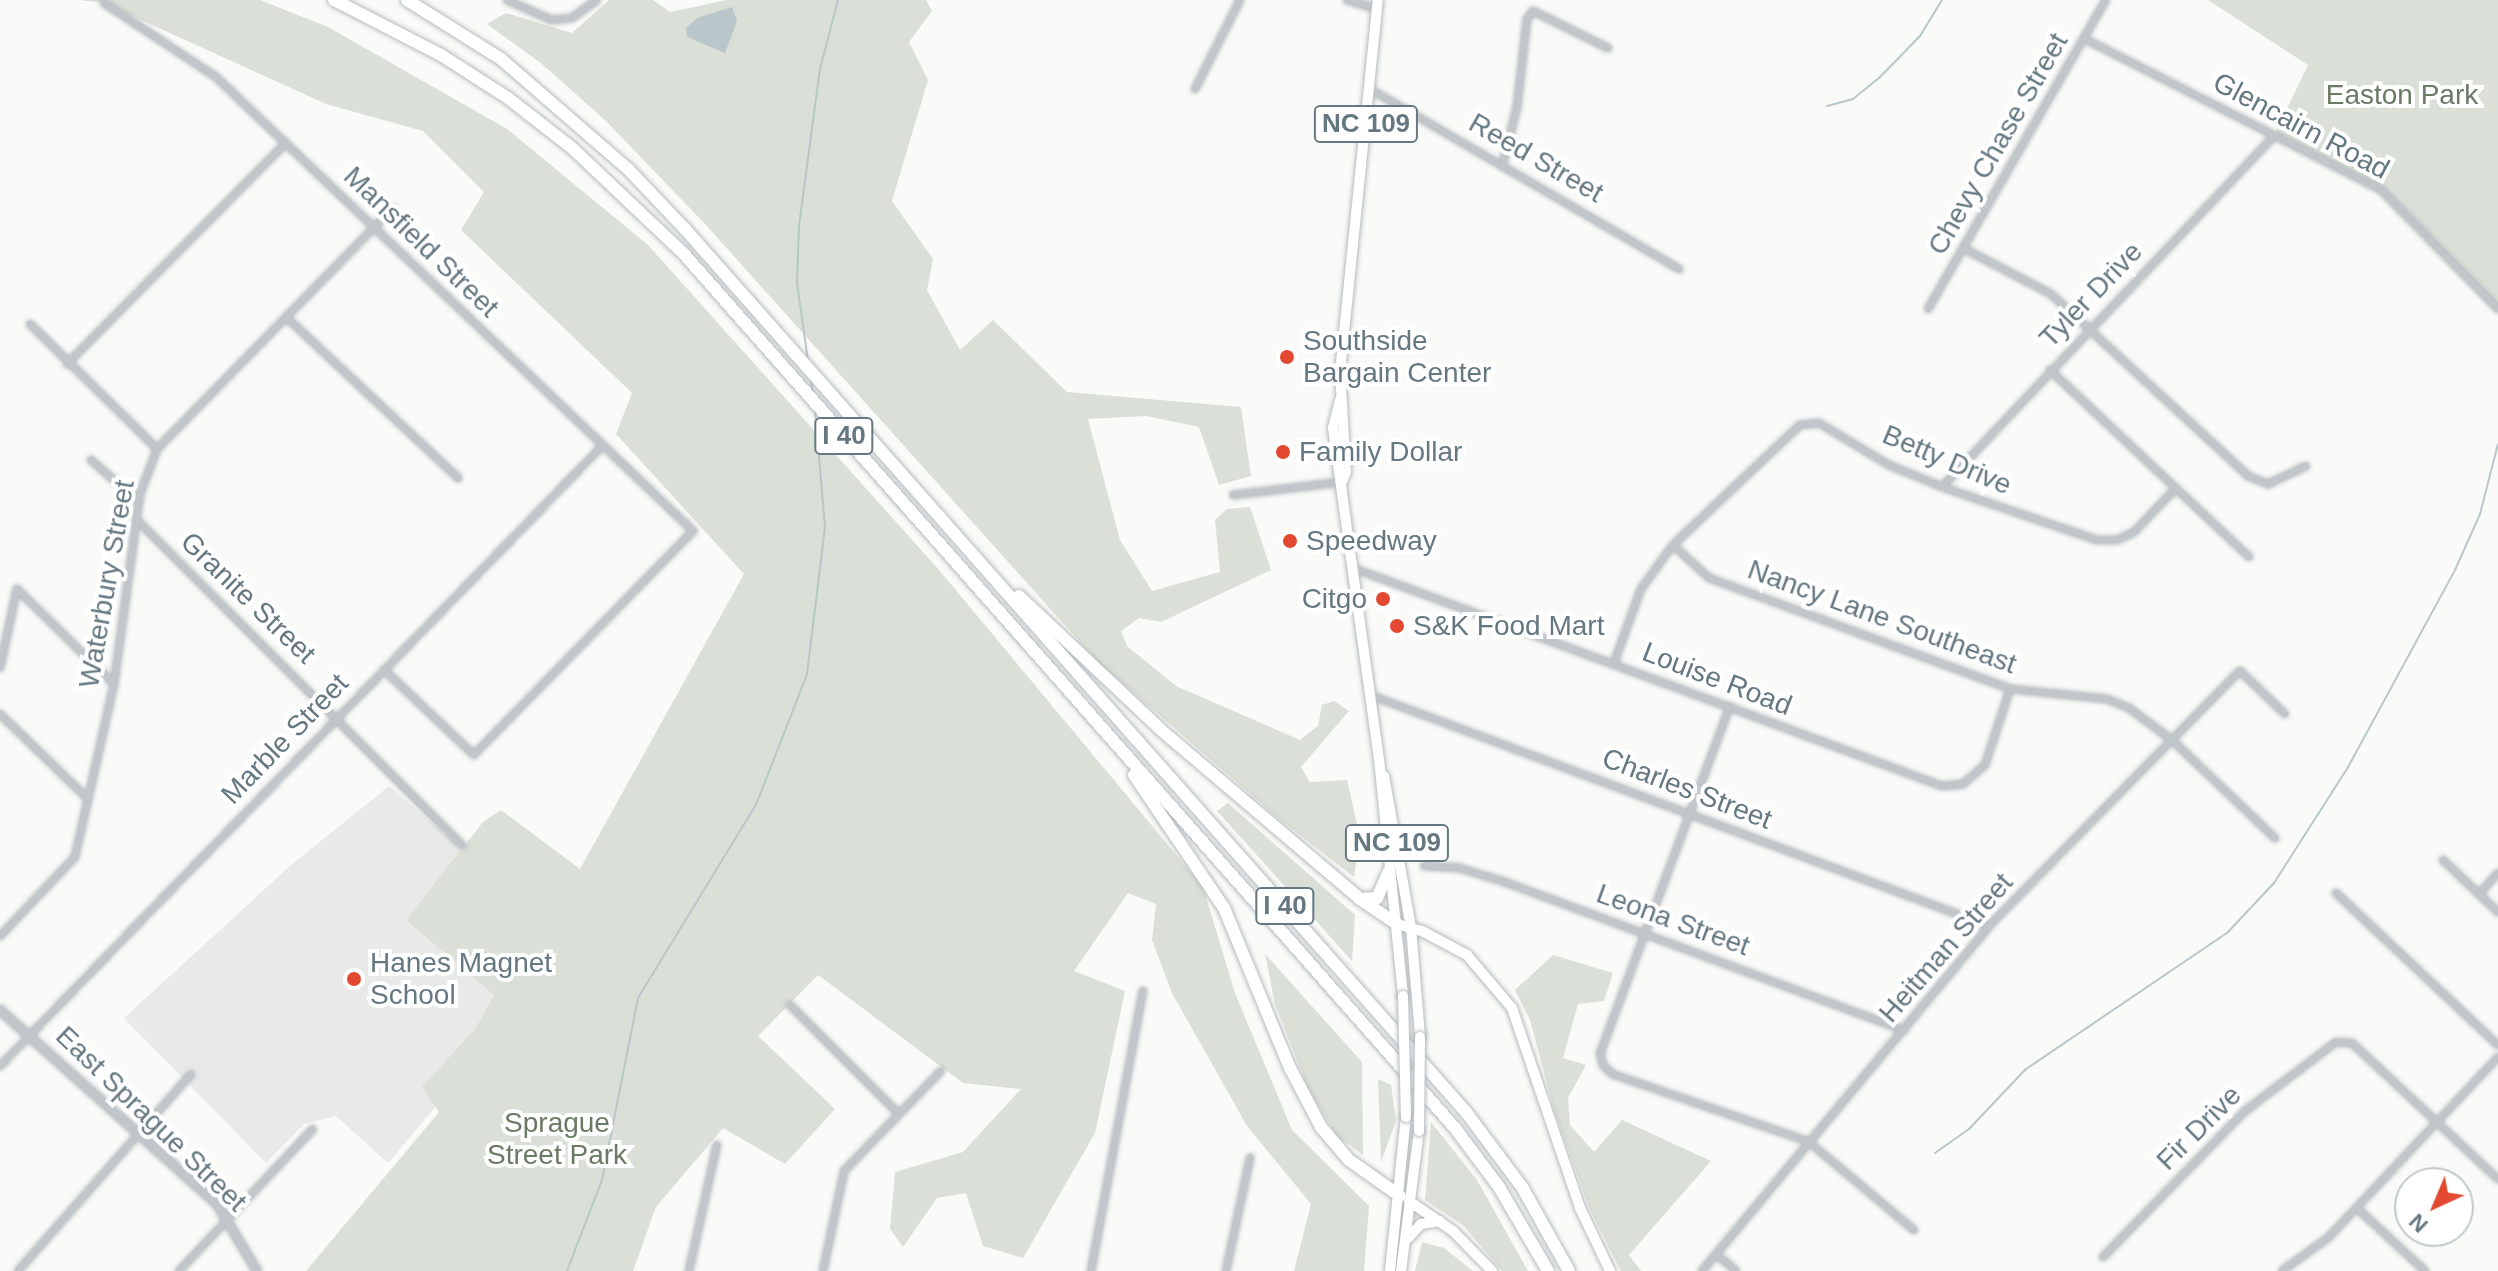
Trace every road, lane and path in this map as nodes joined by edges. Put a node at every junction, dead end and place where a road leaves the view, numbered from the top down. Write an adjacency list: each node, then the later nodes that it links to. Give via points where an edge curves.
1 (334, 0): 54 (highway, I 40, via 441,55 508,98 629,199)
2 (407, 0): 41 (highway, I 40, via 501,59 628,169)
3 (507, 0): 4 (street, via 552,20 572,18)
4 (597, 0)
5 (1240, 0): 12 (street)
6 (1347, 0): 9 (street)
7 (2106, 0): 10 (street, Chevy Chase Street)
8 (104, 3): 15 (street, Mansfield Street, via 216,77)
9 (1378, 4): 13 (main road, NC 109)
10 (2085, 39): 14 (street, Glencairn Road); 19 (street, Chevy Chase Street)
11 (1608, 48): 16 (street, via 1533,11 1527,19 1517,107)
12 (1195, 89)
13 (1370, 89): 16 (street, Reed Street); 33 (main road, NC 109, via 1333,428)
14 (2274, 136): 22 (street, Glencairn Road, via 2381,190); 25 (street, Tyler Drive)
15 (286, 143): 18 (street, Mansfield Street); 26 (street)
16 (1503, 163): 20 (street, Reed Street)
17 (393, 208): 18 (street, Waterbury Street)
18 (374, 228): 23 (street, Waterbury Street); 28 (street, Mansfield Street)
19 (1963, 248): 21 (street, Chevy Chase Street); 25 (street, via 2051,294)
20 (1679, 269)
21 (1928, 309)
22 (2498, 309)
23 (286, 317): 29 (street, Waterbury Street); 32 (street)
24 (30, 324): 26 (street)
25 (2087, 330): 27 (street, Tyler Drive); 31 (street, via 2248,476 2268,484)
26 (67, 364): 29 (street)
27 (2050, 370): 34 (street, Tyler Drive); 35 (street)
28 (603, 445): 46 (street, Marble Street); 46 (street, Mansfield Street, via 693,531 474,755)
29 (157, 449): 37 (street, Waterbury Street)
30 (91, 460): 37 (street)
31 (2306, 466)
32 (458, 478)
33 (1342, 482): 36 (street); 42 (main road, NC 109)
34 (1942, 487): 35 (street, Betty Drive, via 2107,540 2134,532); 39 (street, Betty Drive, via 1889,465 1819,423 1800,425)
35 (2175, 489): 40 (street)
36 (1233, 495)
37 (139, 502): 38 (street, Waterbury Street)
38 (137, 520): 47 (street, Waterbury Street); 53 (street, Granite Street)
39 (1673, 545): 44 (street, Betty Drive, via 1641,589); 48 (street, Nancy Lane Southeast, via 1709,578)
40 (2249, 557)
41 (977, 558): 67 (highway, via 1140,711); 112 (highway, I 40, via 1466,1112 1522,1187)
42 (1353, 568): 44 (street, Louise Road); 49 (main road, NC 109)
43 (1, 655): 45 (street); 47 (street, via 17,589)
44 (1614, 663): 50 (street, Louise Road)
45 (0, 668)
46 (384, 670): 53 (street, Marble Street)
47 (114, 684): 57 (street, Waterbury Street)
48 (2010, 689): 50 (street, Louise Road, via 1985,765 1953,788 1864,760); 55 (street, Nancy Lane Southeast, via 2107,699 2129,708)
49 (1370, 695): 56 (main road, NC 109); 58 (street, Charles Street)
50 (1730, 706): 58 (street)
51 (0, 714): 57 (street)
52 (2285, 714): 55 (street, Heitman Street, via 2240,671)
53 (337, 715): 60 (street, Granite Street); 78 (street, Marble Street)
54 (1107, 735): 92 (highway, via 1224,908 1321,1127 1349,1160); 111 (highway, I 40, via 1455,1128 1499,1187)
55 (2173, 741): 59 (street, Nancy Lane Southeast); 70 (street, Heitman Street)
56 (1379, 759): 63 (main road, NC 109); 71 (main road, NC 109)
57 (88, 799): 73 (street, Waterbury Street, via 75,857)
58 (1690, 814): 70 (street, Charles Street); 72 (street)
59 (2275, 838)
60 (462, 845)
61 (2443, 860): 66 (street)
62 (1424, 866): 72 (street, Leona Street, via 1482,874)
63 (1389, 871): 67 (highway, via 1377,898); 69 (main road, NC 109)
64 (2498, 873): 66 (street)
65 (2336, 893): 79 (street)
66 (2479, 894): 68 (street)
67 (1360, 899): 69 (highway)
68 (2498, 912)
69 (1397, 924): 71 (main road); 92 (main road, NC 109, bridge, via 1406,1117)
70 (1989, 926): 77 (street, Heitman Street)
71 (1411, 927): 93 (main road, NC 109, bridge, via 1419,1131); 113 (main road, via 1467,955 1512,1008 1580,1208)
72 (1645, 932): 77 (street, Leona Street); 88 (street, via 1600,1053 1603,1065 1612,1074)
73 (0, 936)
74 (1143, 991): 106 (street)
75 (790, 1005): 84 (street)
76 (0, 1010): 78 (street, East Sprague Street)
77 (1904, 1030): 88 (street, Heitman Street)
78 (29, 1034): 81 (street, Marble Street); 87 (street, East Sprague Street)
79 (2498, 1045)
80 (2497, 1059): 85 (street)
81 (0, 1066)
82 (941, 1071): 84 (street)
83 (191, 1074): 87 (street)
84 (899, 1114): 105 (street, via 844,1171)
85 (2438, 1122): 91 (street); 94 (street); 100 (street, Fir Drive, via 2352,1043 2336,1042 2245,1111)
86 (313, 1129): 95 (street)
87 (138, 1130): 95 (street, East Sprague Street); 101 (street)
88 (1809, 1142): 97 (street); 99 (street, Heitman Street)
89 (717, 1145): 104 (street)
90 (1250, 1158): 107 (street)
91 (2498, 1179)
92 (1400, 1196): 93 (main road); 108 (main road)
93 (1413, 1203): 96 (main road); 98 (main road)
94 (2357, 1208): 116 (street, via 2314,1251); 117 (street)
95 (229, 1219): 102 (street); 103 (street, East Sprague Street)
96 (1440, 1221): 98 (main road, via 1421,1224); 110 (main road)
97 (1914, 1230)
98 (1406, 1239): 109 (main road)
99 (1716, 1254): 114 (street, Heitman Street); 115 (street)
100 (2103, 1257)
101 (18, 1271)
102 (179, 1271)
103 (257, 1271)
104 (689, 1271)
105 (823, 1271)
106 (1091, 1271)
107 (1226, 1271)
108 (1390, 1271)
109 (1401, 1271)
110 (1492, 1271)
111 (1548, 1271)
112 (1569, 1271)
113 (1610, 1271)
114 (1702, 1271)
115 (1736, 1271)
116 (2282, 1271)
117 (2425, 1271)

